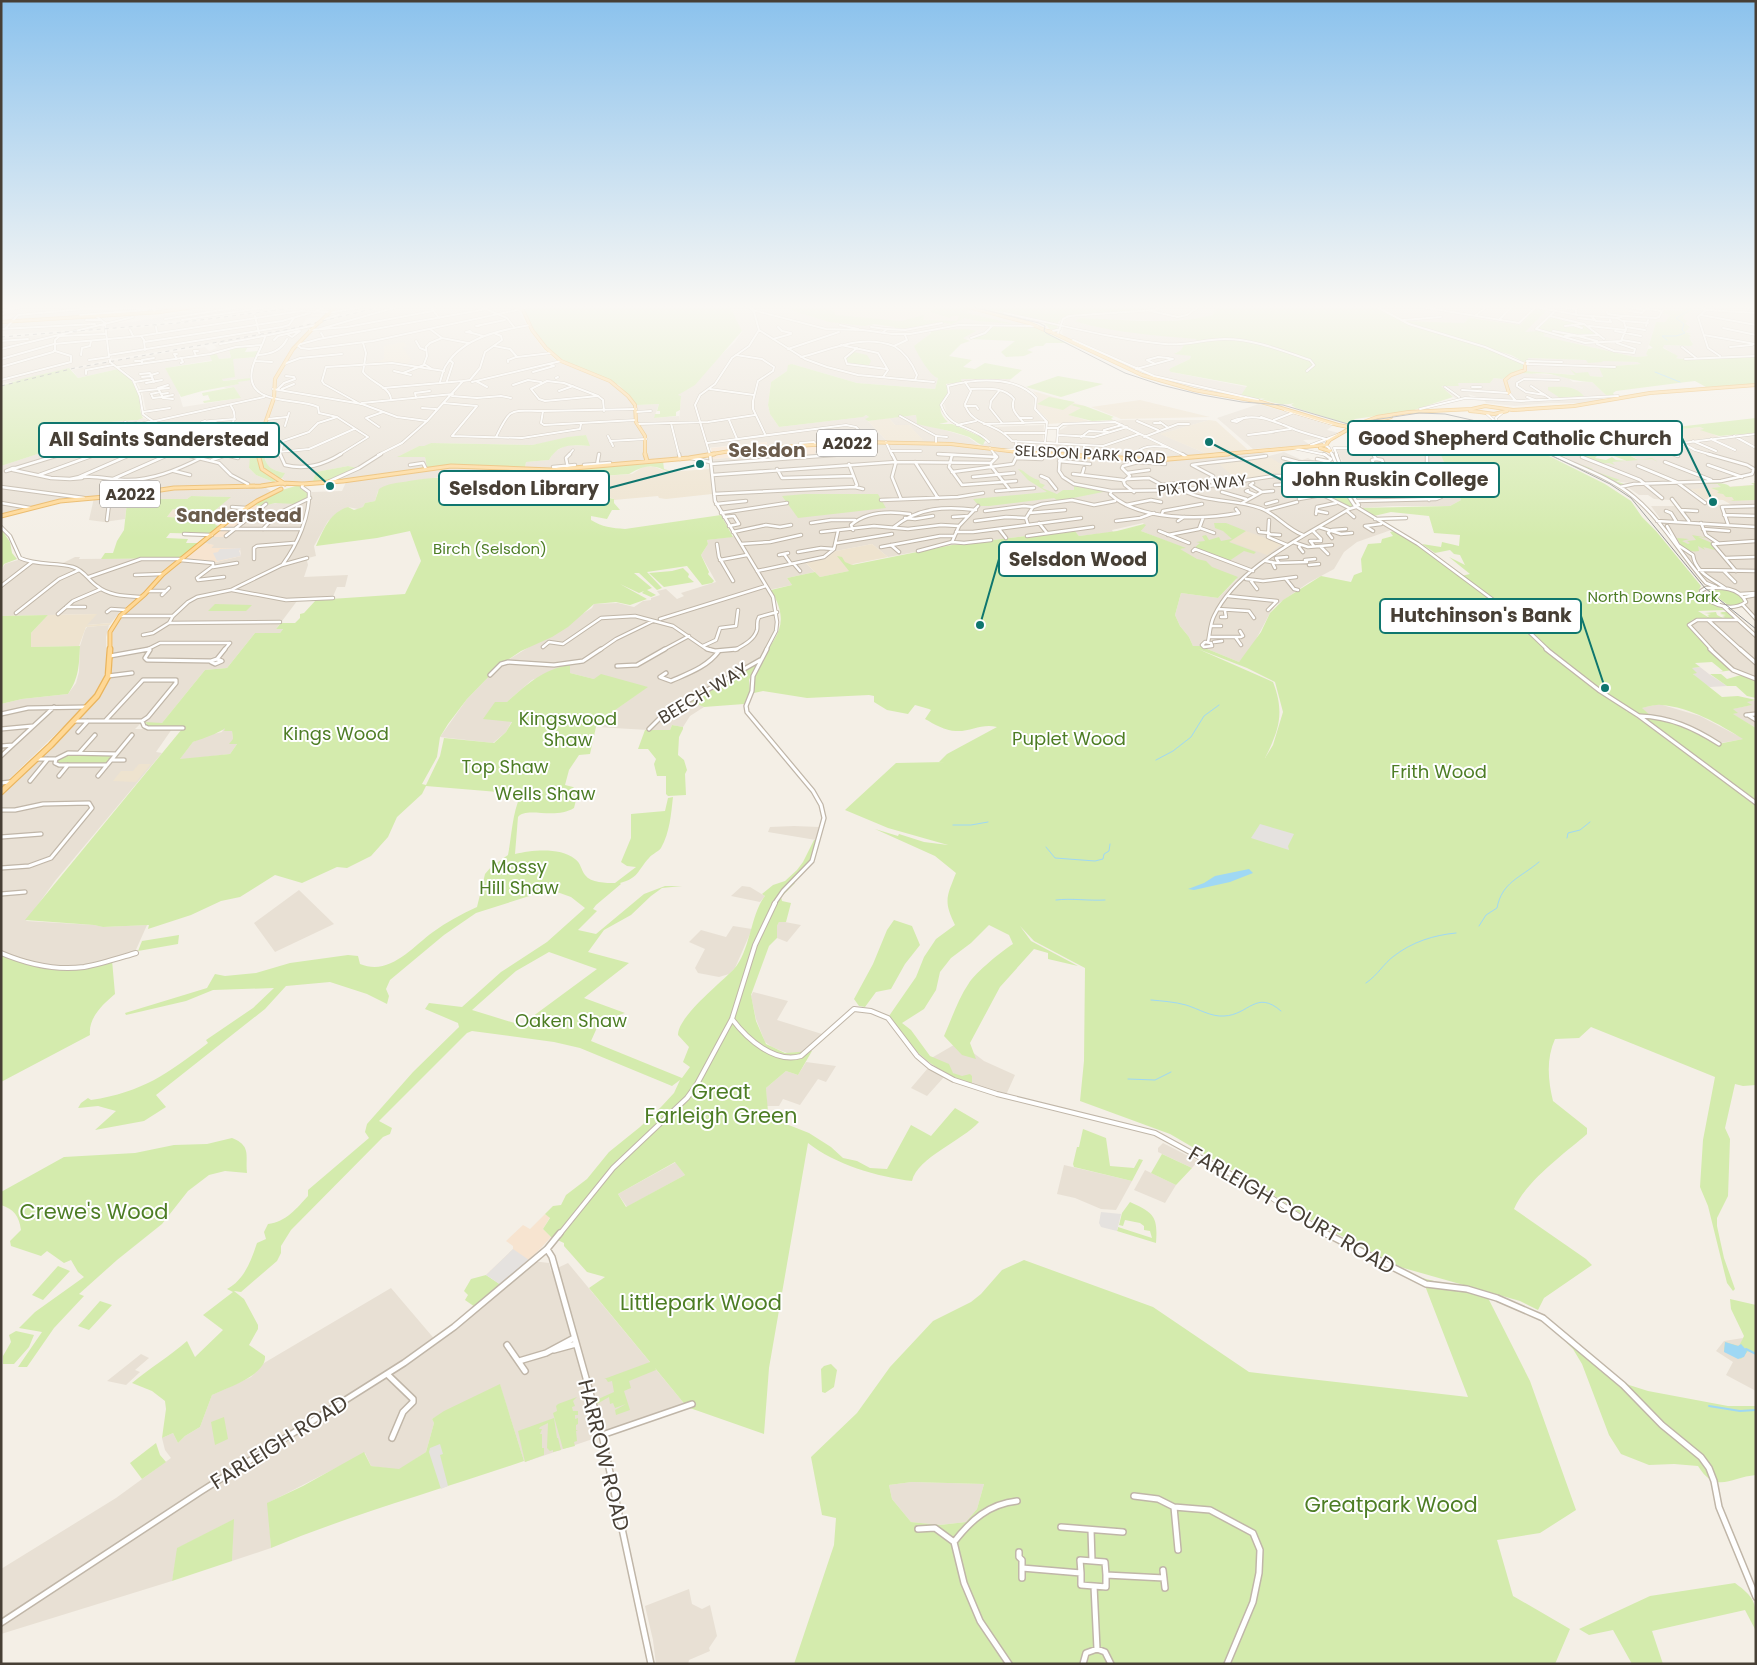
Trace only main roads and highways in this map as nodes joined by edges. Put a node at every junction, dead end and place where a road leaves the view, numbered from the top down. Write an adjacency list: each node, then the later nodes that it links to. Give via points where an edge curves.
1 (274, 383): 21 (main road, bridge, via 274,398 258,452 262,470)
2 (610, 383): 20 (main road, via 628,396 636,410 637,424 646,439)
3 (1167, 383): 15 (main road, via 1271,406)
4 (1169, 383): 15 (main road, via 1258,400)
5 (1506, 383): 7 (main road)
6 (1756, 385): 11 (main road, via 1650,393 1589,405)
7 (1509, 393)
8 (1497, 408): 10 (main road, via 1483,405); 11 (main road); 13 (main road)
9 (1420, 410): 10 (main road); 12 (main road); 14 (main road, via 1384,416)
10 (1475, 410): 12 (main road); 13 (main road)
11 (1513, 410): 13 (main road)
12 (1437, 412): 16 (main road, via 1385,418 1366,424)
13 (1503, 412)
14 (1353, 426): 15 (main road); 16 (main road)
15 (1347, 428): 16 (main road); 17 (main road)
16 (1359, 430): 17 (main road)
17 (1339, 435): 19 (main road, via 1329,440)
18 (1315, 447): 19 (main road); 19 (main road, SELSDON PARK ROAD / A2022); 20 (main road, SELSDON PARK ROAD / A2022, via 1163,459 1084,456 936,443 858,442)
19 (1326, 448)
20 (647, 461): 24 (main road, A2022, via 539,470 467,466)
21 (280, 479): 22 (main road); 23 (main road)
22 (276, 484): 23 (main road); 25 (main road, A2022); 27 (main road)
23 (285, 484): 24 (main road, A2022); 26 (main road)
24 (301, 484): 26 (main road, A2022)
25 (261, 486): 27 (main road, A2022); 29 (main road, A2022, via 174,488 84,498)
26 (282, 488): 27 (main road); 28 (main road)
27 (270, 489): 28 (main road)
28 (270, 494): 30 (main road, via 212,534 163,574 120,616 110,632 108,676 96,696)
29 (1, 516)
30 (1, 792)

